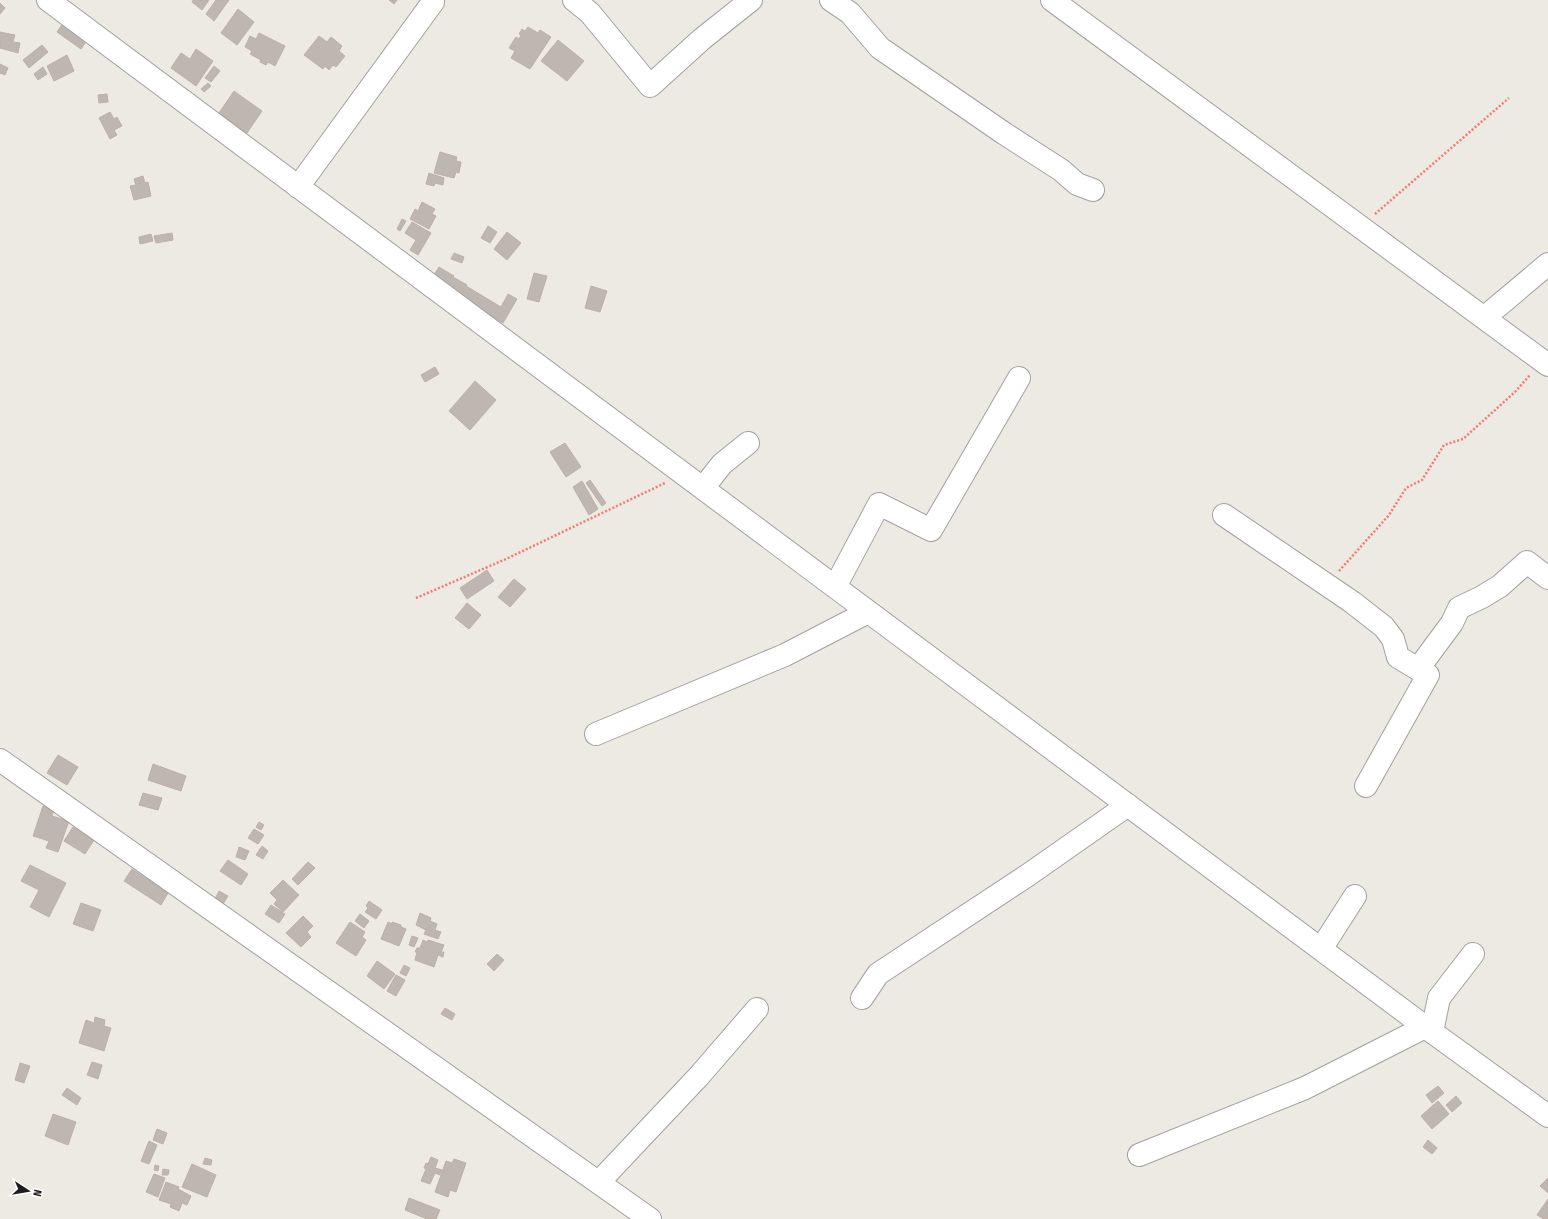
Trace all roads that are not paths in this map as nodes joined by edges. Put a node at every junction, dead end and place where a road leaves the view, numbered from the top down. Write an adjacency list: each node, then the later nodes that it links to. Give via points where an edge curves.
1 (48, 0): 7 (street)
2 (574, 0): 3 (street, via 590,13 650,86 702,39)
3 (751, 0)
4 (831, 0): 8 (street, via 850,12 880,48 1061,170 1077,184)
5 (1052, 0): 10 (street)
6 (433, 2): 7 (street)
7 (298, 187): 14 (street)
8 (1093, 190)
9 (1548, 264): 10 (street)
10 (1484, 317): 11 (street)
11 (1545, 363)
12 (1019, 378): 17 (street, via 931,530 879,504)
13 (748, 442): 14 (street, via 722,464)
14 (703, 488): 17 (street)
15 (1224, 515): 19 (street, via 1327,584 1384,627 1392,639 1398,657)
16 (1548, 578): 19 (street, via 1527,562 1500,586 1459,608 1452,623)
17 (835, 587): 18 (street)
18 (868, 612): 20 (street, via 785,655); 23 (street)
19 (1418, 669): 22 (street, via 1428,675)
20 (596, 734)
21 (0, 760): 32 (street)
22 (1366, 786)
23 (1128, 805): 25 (street); 27 (street, via 878,974)
24 (1356, 896): 25 (street)
25 (1321, 949): 29 (street)
26 (1473, 954): 29 (street, via 1439,998)
27 (862, 998)
28 (757, 1009): 32 (street, via 699,1076)
29 (1428, 1030): 30 (street); 31 (street, via 1305,1088)
30 (1548, 1116)
31 (1139, 1155)
32 (598, 1182): 33 (street)
33 (650, 1219)

